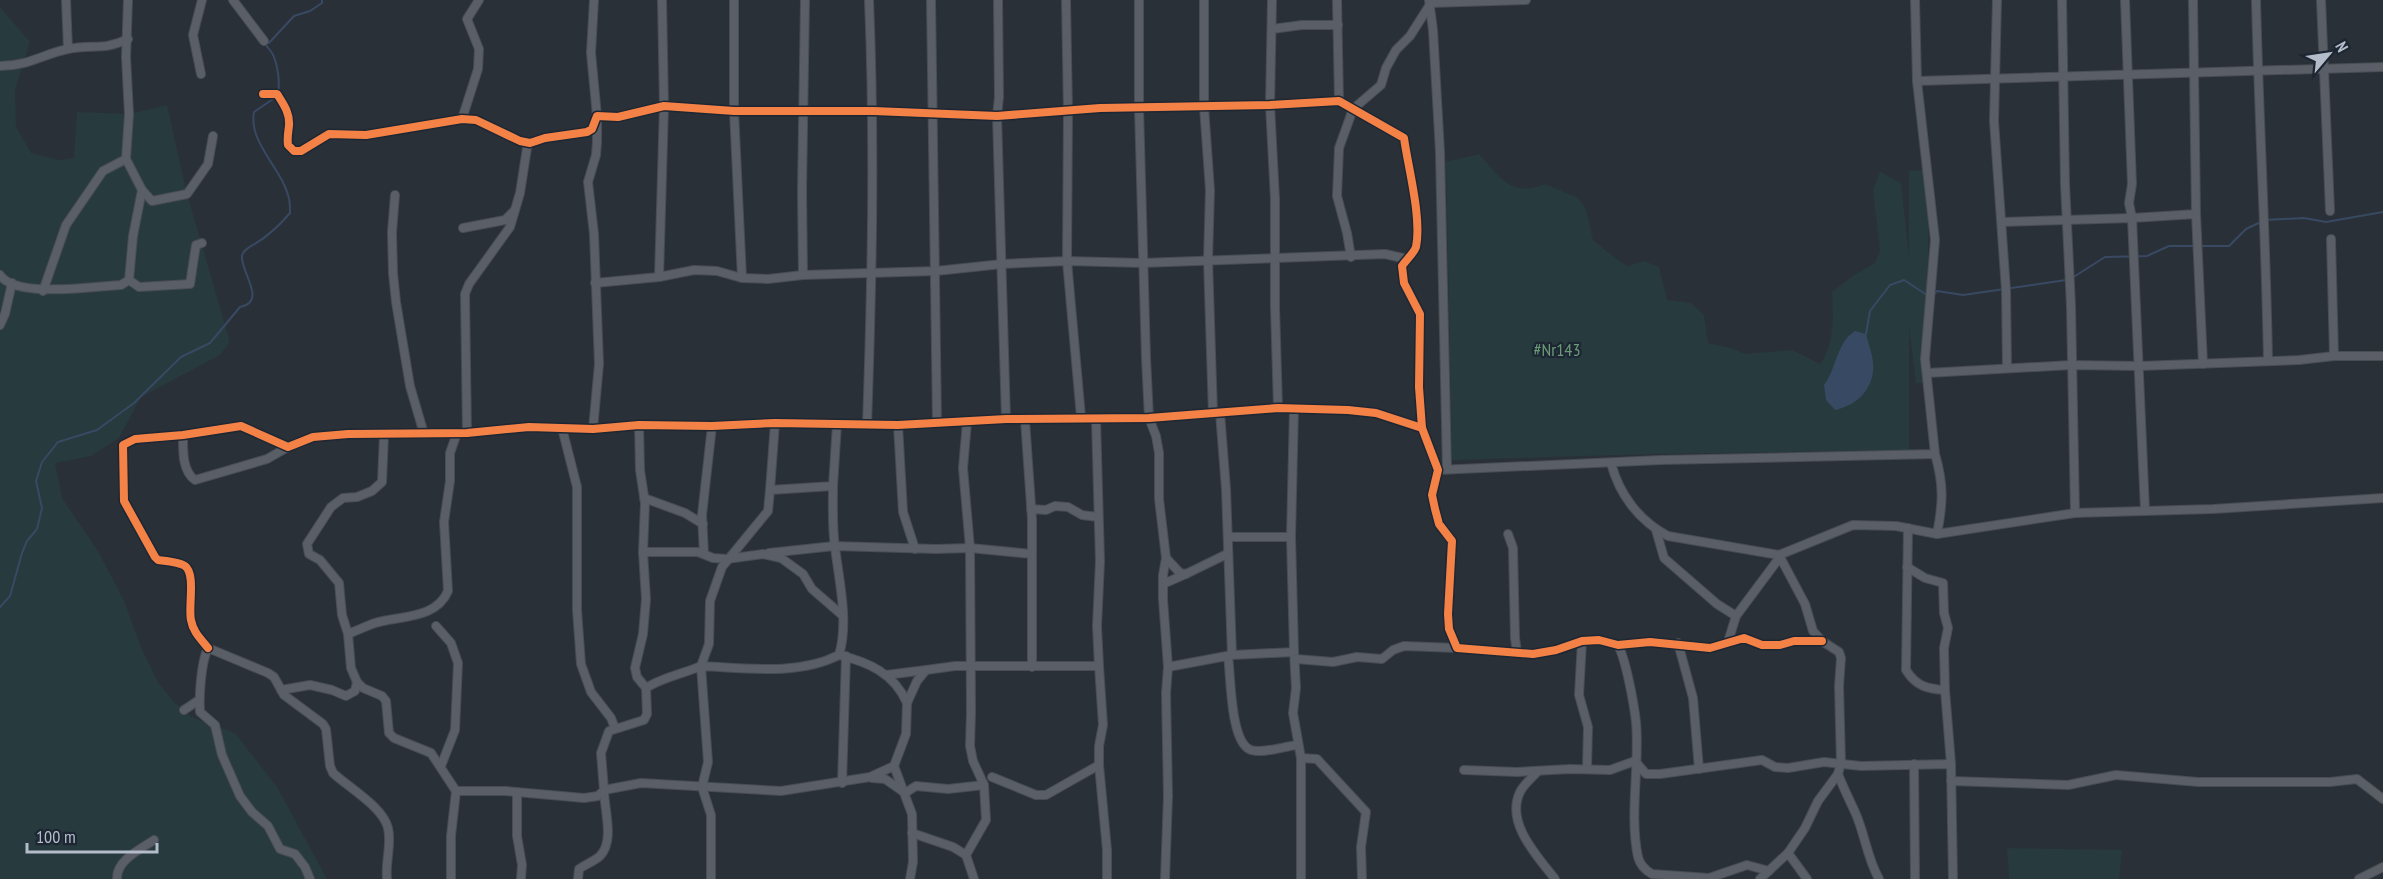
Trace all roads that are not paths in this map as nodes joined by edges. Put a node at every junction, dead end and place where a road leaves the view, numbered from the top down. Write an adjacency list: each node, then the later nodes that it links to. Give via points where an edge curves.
1 (66, 0): 31 (street)
2 (128, 0): 29 (street)
3 (202, 0): 36 (street, via 193,35)
4 (233, 0): 30 (street)
5 (479, 0): 56 (street, via 467,19 479,49 478,69)
6 (594, 0): 54 (street, via 591,53)
7 (662, 0): 45 (street)
8 (734, 0): 49 (street)
9 (805, 0): 52 (street)
10 (869, 0): 50 (street)
11 (931, 0): 53 (street)
12 (998, 0): 55 (street)
13 (1066, 0): 51 (street)
14 (1139, 0): 47 (street)
15 (1204, 0): 46 (street)
16 (1272, 0): 28 (street)
17 (1337, 0): 27 (street)
18 (1526, 0): 26 (street)
19 (1916, 0): 41 (street)
20 (1997, 0): 40 (street)
21 (2062, 0): 39 (street)
22 (2125, 0): 37 (street)
23 (2193, 0): 38 (street)
24 (2256, 0): 35 (street)
25 (2321, 0): 34 (street)
26 (1430, 2): 48 (street, via 1410,36 1396,50 1381,85); 124 (street, via 1440,152)
27 (1338, 25): 28 (street); 43 (street)
28 (1272, 29): 44 (street)
29 (128, 39): 31 (street, via 106,48); 59 (street)
30 (264, 41)
31 (68, 49): 32 (street, via 25,65)
32 (0, 66)
33 (2383, 67): 34 (street)
34 (2324, 69): 35 (street); 63 (street)
35 (2258, 70): 38 (street); 91 (street)
36 (201, 74)
37 (2128, 74): 38 (street); 39 (street); 65 (street)
38 (2193, 74): 64 (street)
39 (2063, 77): 40 (street); 66 (street)
40 (1995, 79): 41 (street); 67 (street, via 1994,121)
41 (1917, 81): 96 (street, via 1935,240)
42 (263, 94): 56 (street, via 277,94 287,110 286,137 294,151 301,151 329,134 366,135)
43 (1339, 101): 44 (street); 48 (street)
44 (1270, 105): 46 (street); 74 (street)
45 (664, 106): 49 (street); 54 (street, via 618,117); 82 (street)
46 (1204, 107): 47 (street); 73 (street, via 1210,190)
47 (1139, 108): 51 (street); 76 (street)
48 (1353, 109): 71 (street, via 1339,148 1337,172 1337,196); 72 (street, via 1404,138 1416,230 1416,248)
49 (734, 111): 52 (street); 83 (street)
50 (874, 111): 52 (street); 53 (street); 79 (street)
51 (1068, 111): 55 (street); 75 (street)
52 (805, 112): 81 (street)
53 (933, 114): 55 (street); 78 (street)
54 (597, 116): 58 (street, via 587,132); 86 (street, via 596,155 588,182)
55 (997, 116): 77 (street)
56 (462, 119): 58 (street, via 476,120)
57 (213, 136): 60 (street, via 208,164 187,194 152,201)
58 (530, 143): 62 (street)
59 (126, 159): 60 (street); 87 (street, via 104,171 66,225)
60 (142, 190): 84 (street)
61 (395, 195): 118 (street, via 393,273 410,386)
62 (515, 210): 68 (street, via 505,220); 116 (street, via 510,227 465,294)
63 (2330, 211)
64 (2196, 214): 65 (street); 92 (street)
65 (2132, 218): 66 (street); 94 (street)
66 (2066, 219): 67 (street); 93 (street)
67 (2002, 222): 95 (street)
68 (463, 228)
69 (2331, 239): 89 (street)
70 (202, 243): 84 (street, via 196,245 190,284 139,287)
71 (1351, 257): 72 (street, via 1384,254); 74 (street)
72 (1407, 259): 114 (street, via 1402,266 1404,283 1420,314)
73 (1208, 260): 74 (street); 76 (street); 99 (street)
74 (1275, 260): 97 (street)
75 (1066, 261): 76 (street); 77 (street); 100 (street)
76 (1142, 263): 101 (street)
77 (1002, 264): 78 (street); 102 (street)
78 (936, 271): 79 (street); 105 (street)
79 (873, 273): 81 (street); 110 (street)
80 (0, 275): 85 (street)
81 (804, 275): 83 (street)
82 (659, 277): 83 (street, via 694,270); 86 (street)
83 (742, 278)
84 (129, 280): 87 (street, via 121,285)
85 (12, 283): 87 (street); 88 (street)
86 (595, 283): 115 (street, via 599,364)
87 (43, 291)
88 (0, 325)
89 (2334, 356): 90 (street); 91 (street)
90 (2383, 356)
91 (2268, 361): 92 (street)
92 (2203, 364): 94 (street)
93 (2071, 365): 94 (street); 95 (street); 131 (street)
94 (2140, 366): 130 (street)
95 (2007, 368): 96 (street)
96 (1927, 373): 122 (street)
97 (1278, 408): 98 (street); 99 (street)
98 (1294, 408): 114 (street, via 1376,413); 139 (street)
99 (1216, 414): 101 (street); 138 (street)
100 (1081, 417): 103 (street); 104 (street)
101 (1149, 418): 104 (street); 149 (street, via 1159,453 1159,499)
102 (1006, 419): 103 (street); 106 (street)
103 (1025, 420): 129 (street)
104 (1096, 420): 132 (street)
105 (937, 422): 106 (street); 111 (street)
106 (966, 422): 141 (street, via 963,468)
107 (775, 423): 108 (street); 112 (street); 126 (street)
108 (837, 424): 110 (street); 125 (street)
109 (639, 425): 112 (street); 115 (street); 127 (street)
110 (867, 425): 111 (street)
111 (898, 425): 142 (street, via 903,512)
112 (712, 426): 133 (street)
113 (562, 428): 115 (street); 116 (street); 183 (street, via 577,487 581,664 591,692)
114 (1422, 428): 124 (street)
115 (593, 429)
116 (467, 432): 117 (street)
117 (457, 433): 118 (street); 157 (street, via 450,453 444,522 448,591 445,598 422,614 381,621)
118 (424, 434): 120 (street)
119 (183, 435): 121 (street, via 241,426); 121 (street, via 184,458 195,480 267,459); 163 (street, via 135,439 123,445 124,501 155,557 183,564 189,570 191,621)
120 (384, 435): 121 (street, via 313,437); 157 (street, via 382,482 331,507 308,544 309,554 320,560 339,583)
121 (288, 447)
122 (1935, 454): 123 (street); 137 (street, via 1942,480)
123 (1611, 464): 124 (street); 135 (street, via 1630,504)
124 (1442, 469): 164 (street, via 1432,495 1439,524 1452,541 1448,614)
125 (832, 486): 126 (street); 140 (street)
126 (770, 490): 150 (street, via 768,511)
127 (644, 498): 133 (street, via 686,513); 143 (street)
128 (2383, 498): 130 (street)
129 (1031, 509): 132 (street, via 1062,506); 146 (street)
130 (2145, 510): 131 (street)
131 (2075, 513): 137 (street)
132 (1098, 517): 171 (street)
133 (703, 524): 144 (street)
134 (1908, 528): 137 (street); 148 (street, via 1853,525); 151 (street)
135 (1656, 530): 148 (street, via 1668,536); 155 (street, via 1664,558)
136 (1508, 534): 165 (street, via 1513,548)
137 (1937, 534)
138 (1228, 537): 139 (street); 147 (street)
139 (1292, 537): 168 (street)
140 (834, 546): 142 (street); 145 (street); 154 (street)
141 (970, 548): 142 (street); 146 (street); 170 (street)
142 (915, 549)
143 (643, 552): 144 (street); 177 (street, via 646,599 635,668)
144 (705, 554): 150 (street)
145 (763, 554): 150 (street); 154 (street, via 781,558 797,569 812,589)
146 (1032, 554): 172 (street)
147 (1227, 554): 152 (street); 167 (street)
148 (1780, 556): 155 (street); 159 (street, via 1805,604 1813,631)
149 (1166, 558): 152 (street); 153 (street)
150 (727, 559): 169 (street, via 710,601 709,644)
151 (1907, 567): 179 (street, via 1943,583 1948,628 1944,648); 179 (street, via 1906,670 1922,686)
152 (1186, 574): 153 (street)
153 (1163, 584): 173 (street)
154 (842, 615): 166 (street)
155 (1736, 616): 160 (street)
156 (436, 626): 191 (street, via 451,644 458,663 455,730)
157 (348, 634): 176 (street, via 351,668)
158 (1582, 641): 162 (street); 165 (street, via 1545,652); 193 (street, via 1580,694 1588,727)
159 (1822, 641): 160 (street, via 1761,645 1744,638); 187 (street, via 1839,652 1841,658)
160 (1728, 642): 161 (street, via 1710,648)
161 (1678, 643): 162 (street); 194 (street, via 1693,698)
162 (1618, 645): 186 (street, via 1636,722)
163 (208, 648): 178 (street, via 268,673); 180 (street)
164 (1457, 648): 165 (street); 168 (street, via 1404,646 1382,659 1357,657 1333,662)
165 (1517, 652)
166 (842, 656): 169 (street, via 817,664 761,669); 175 (street, via 864,661); 201 (street)
167 (1230, 656): 168 (street); 173 (street); 184 (street, via 1234,718 1245,747 1253,751)
168 (1295, 656): 184 (street, via 1293,712)
169 (701, 666): 177 (street); 203 (street, via 708,762)
170 (970, 666): 172 (street); 174 (street); 202 (street, via 970,746)
171 (1099, 666): 172 (street); 190 (street, via 1103,725)
172 (1032, 667)
173 (1168, 668): 225 (street)
174 (926, 670): 175 (street); 181 (street)
175 (886, 675): 181 (street)
176 (357, 682): 178 (street, via 355,691 346,696 310,686); 191 (street, via 386,701 389,733 431,753)
177 (646, 688): 183 (street, via 644,720)
178 (281, 690): 217 (street, via 323,724 333,772 367,800 388,826)
179 (1945, 690): 189 (street)
180 (199, 700): 182 (street); 216 (street, via 200,712 215,725 227,770 246,806 264,820 280,849 295,854)
181 (908, 703): 192 (street, via 906,734)
182 (184, 710)
183 (615, 728): 204 (street, via 607,734 601,753)
184 (1298, 745): 185 (street)
185 (1301, 758): 226 (street); 227 (street, via 1317,759 1366,812)
186 (1635, 761): 193 (street, via 1611,770); 194 (street, via 1646,774); 214 (street, via 1638,858 1644,870 1709,878 1747,865)
187 (1841, 763): 188 (street); 194 (street, via 1788,768 1762,760); 197 (street)
188 (1914, 764): 189 (street); 232 (street)
189 (1951, 764): 200 (street)
190 (1099, 765): 199 (street, via 1046,795 1036,795); 224 (street)
191 (441, 766): 205 (street)
192 (894, 766): 198 (street); 207 (street)
193 (1587, 769): 196 (street)
194 (1700, 769)
195 (1464, 770): 196 (street)
196 (1538, 771): 228 (street, via 1519,794 1517,815 1536,855)
197 (1838, 774): 211 (street); 231 (street)
198 (870, 777): 201 (street); 207 (street, via 885,779)
199 (992, 777)
200 (1951, 781): 208 (street, via 2068,785 2116,775 2198,782 2357,779); 233 (street)
201 (842, 783): 203 (street, via 782,791)
202 (984, 785): 207 (street, via 948,789 916,786); 212 (street, via 986,820)
203 (702, 787): 204 (street, via 641,783); 221 (street, via 711,815)
204 (604, 790): 206 (street, via 598,796 584,798); 220 (street, via 608,836 605,851 579,869)
205 (456, 791): 206 (street); 218 (street)
206 (517, 792): 219 (street)
207 (905, 793): 209 (street, via 912,814)
208 (2383, 799)
209 (912, 834): 212 (street); 222 (street)
210 (154, 840): 215 (street, via 127,858)
211 (1788, 853): 214 (street); 230 (street)
212 (966, 855): 223 (street)
213 (2383, 867): 234 (street)
214 (1769, 871): 229 (street)
215 (117, 879)
216 (310, 879)
217 (387, 879)
218 (451, 879)
219 (521, 879)
220 (578, 879)
221 (711, 879)
222 (910, 879)
223 (974, 879)
224 (1107, 879)
225 (1166, 879)
226 (1301, 879)
227 (1362, 879)
228 (1555, 879)
229 (1760, 879)
230 (1807, 879)
231 (1879, 879)
232 (1915, 879)
233 (1953, 879)
234 (2358, 879)

